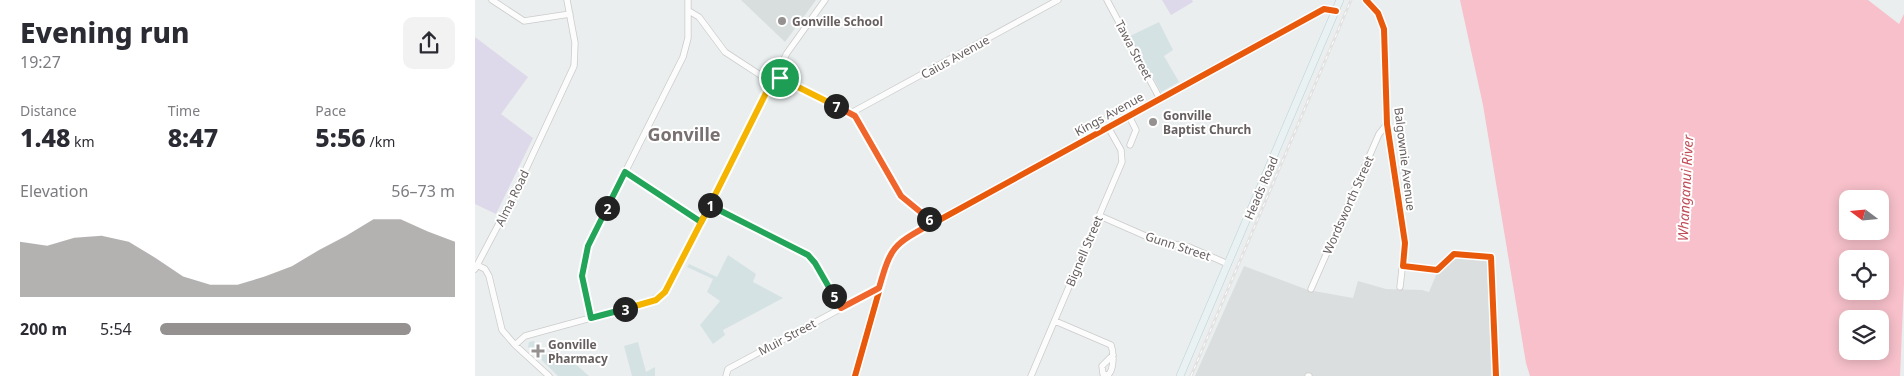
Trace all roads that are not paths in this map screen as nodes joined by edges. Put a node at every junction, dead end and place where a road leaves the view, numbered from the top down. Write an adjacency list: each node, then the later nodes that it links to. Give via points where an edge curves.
1 (492, 0): 11 (street, via 524,22)
2 (567, 0): 11 (street, Alma Road)
3 (688, 0): 9 (street)
4 (825, 0): 12 (street)
5 (1058, 0): 15 (street, Caius Avenue)
6 (1107, 0): 14 (street, Tawa Street)
7 (1340, 0): 10 (main road, Heads Road)
8 (1366, 0): 17 (street, Balgownie Avenue, via 1378,13 1384,29)
9 (689, 11): 13 (street, via 699,17 725,52); 20 (street, via 683,58)
10 (1336, 11): 14 (street, Kings Avenue, via 1324,9); 25 (main road, Heads Road)
11 (570, 14): 26 (street, Alma Road, via 576,52 574,66 512,200)
12 (775, 75): 13 (street); 15 (street)
13 (771, 82): 21 (street)
14 (1160, 99): 16 (street, Kings Avenue)
15 (851, 113): 24 (street, via 901,196 926,215)
16 (1129, 116): 18 (street, Kings Avenue); 19 (street, via 1136,130)
17 (1387, 124): 27 (street, Balgownie Avenue, via 1405,243); 29 (street, Wordsworth Street, via 1379,134)
18 (1108, 127): 22 (street, Bignell Street, via 1123,158); 24 (street, Kings Avenue)
19 (1130, 145)
20 (625, 172): 23 (street); 31 (street, via 588,246 582,276)
21 (710, 205): 23 (street); 30 (street, via 808,255)
22 (1099, 216): 25 (street, Gunn Street, via 1157,241 1189,247); 32 (street, Bignell Street)
23 (701, 222): 31 (street, via 661,297)
24 (931, 224): 28 (street, Kings Avenue, via 894,247)
25 (1228, 264): 39 (main road, Heads Road)
26 (476, 267): 33 (street, Alma Road, via 487,272 500,326)
27 (1400, 287)
28 (879, 288): 30 (street, Muir Street); 37 (street)
29 (1311, 289)
30 (841, 308): 36 (street, Muir Street, via 728,370)
31 (591, 318): 33 (street, via 525,336)
32 (1055, 321): 34 (street, via 1107,343); 38 (street, Bignell Street)
33 (515, 346): 35 (street, Alma Road)
34 (1113, 354)
35 (549, 376)
36 (726, 376)
37 (855, 376)
38 (1031, 376)
39 (1180, 376)

